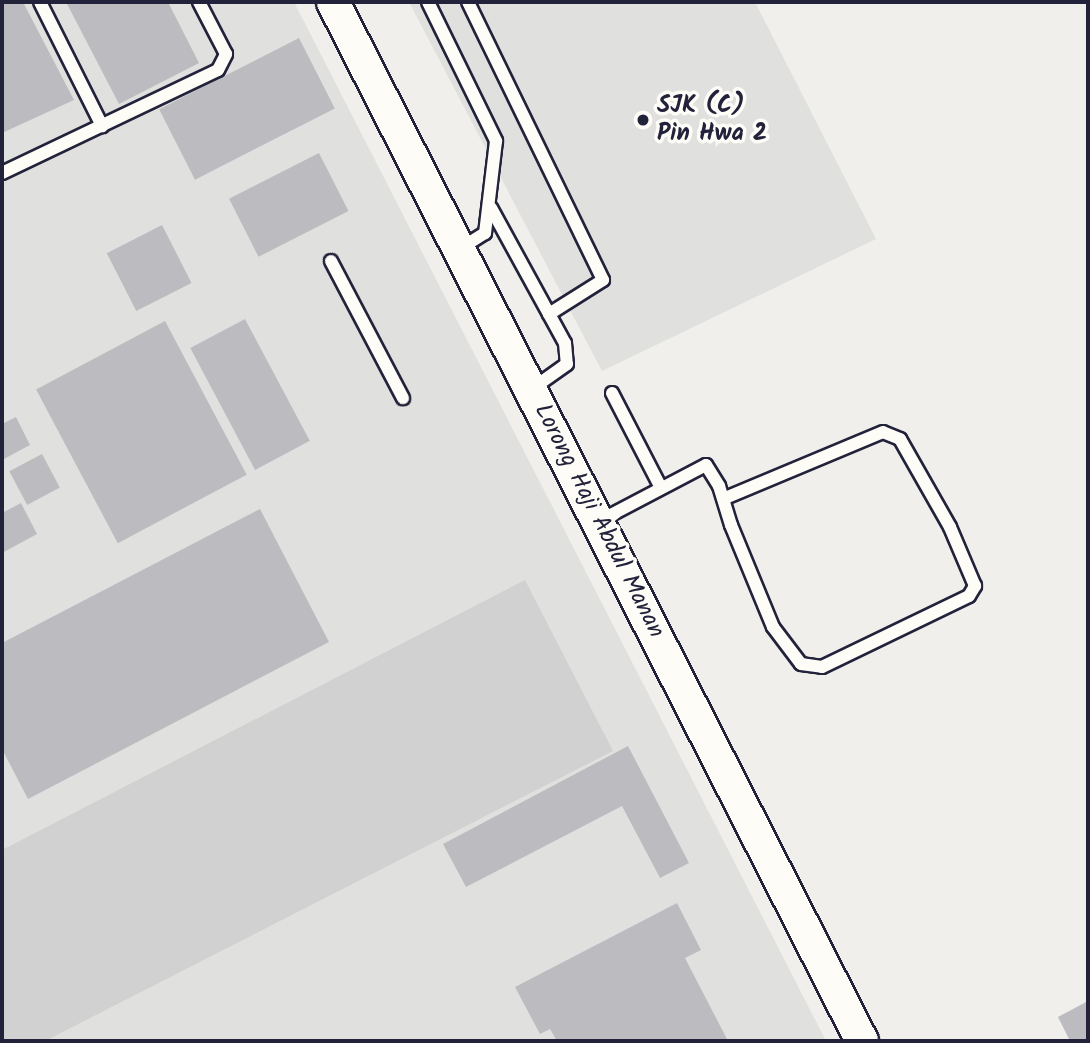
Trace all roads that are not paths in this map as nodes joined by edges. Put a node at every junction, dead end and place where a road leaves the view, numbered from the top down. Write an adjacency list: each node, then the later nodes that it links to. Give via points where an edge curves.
1 (40, 2): 6 (lane)
2 (199, 2): 6 (lane, via 226,54 225,63)
3 (333, 2): 9 (street, Lorong Haji Abdul Manan)
4 (428, 2): 8 (lane, via 496,141)
5 (468, 2): 11 (lane, via 603,280)
6 (102, 125): 7 (lane)
7 (2, 173)
8 (491, 208): 9 (lane, via 485,233); 11 (lane)
9 (461, 248): 12 (street, Lorong Haji Abdul Manan)
10 (331, 261): 14 (lane)
11 (549, 314): 12 (lane, via 565,343 567,364)
12 (532, 389): 17 (street, Lorong Haji Abdul Manan)
13 (612, 393): 15 (lane)
14 (403, 398)
15 (660, 486): 16 (lane, via 706,465); 17 (lane, via 605,518)
16 (723, 499): 16 (lane, via 773,627 802,664 822,667 969,596 975,586 950,527 900,439 883,432)
17 (605, 533): 18 (street, Lorong Haji Abdul Manan)
18 (862, 1041)

